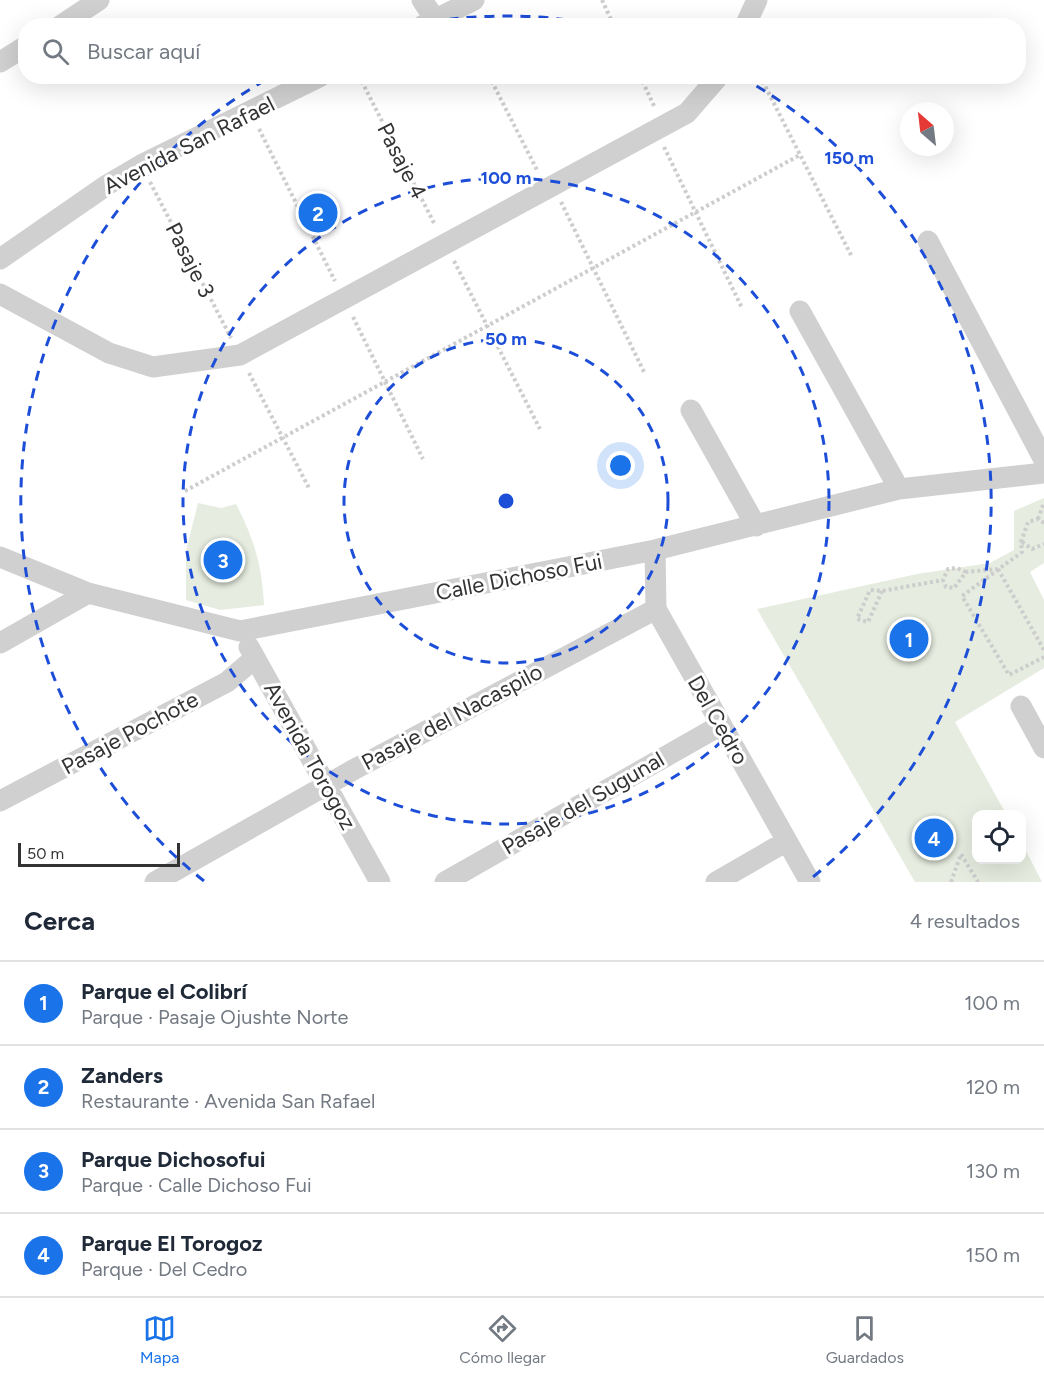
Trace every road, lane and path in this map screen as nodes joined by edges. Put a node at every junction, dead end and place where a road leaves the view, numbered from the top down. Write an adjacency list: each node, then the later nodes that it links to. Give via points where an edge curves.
1 (99, 0): 6 (street)
2 (422, 0): 7 (street)
3 (474, 0): 8 (street)
4 (602, 0): 9 (path)
5 (757, 0): 10 (street)
6 (76, 7)
7 (427, 18)
8 (436, 18)
9 (610, 18)
10 (749, 18)
11 (18, 51): 12 (street)
12 (0, 62)
13 (306, 84): 19 (street, Avenida San Rafael)
14 (363, 84): 26 (path, Pasaje 4)
15 (493, 84): 23 (path)
16 (643, 84): 20 (path)
17 (712, 84): 20 (street, via 687,113)
18 (764, 84): 21 (path)
19 (250, 113): 22 (street, Avenida San Rafael); 31 (path)
20 (660, 128): 23 (street); 24 (path)
21 (800, 155): 24 (path); 27 (path)
22 (141, 165): 28 (street, Avenida San Rafael); 35 (path, Pasaje 3)
23 (550, 187): 26 (street); 29 (path)
24 (696, 212): 29 (path); 32 (path)
25 (928, 241): 42 (street)
26 (446, 245): 31 (street); 34 (path, Pasaje 4)
27 (852, 257)
28 (0, 259)
29 (594, 268): 34 (path); 36 (path)
30 (0, 294): 35 (street, via 109,353 153,367)
31 (344, 298): 35 (street); 37 (path)
32 (742, 308)
33 (800, 311): 44 (street)
34 (487, 326): 37 (path); 39 (path, Pasaje 4)
35 (240, 355): 40 (path, Pasaje 3)
36 (645, 374)
37 (385, 382): 40 (path); 41 (path)
38 (691, 410): 50 (street)
39 (540, 429)
40 (283, 438): 45 (path, Pasaje 3); 46 (path)
41 (423, 459)
42 (1044, 460)
43 (1044, 473): 44 (street, Calle Dichoso Fui)
44 (899, 489): 50 (street, Calle Dichoso Fui)
45 (310, 490)
46 (184, 491)
47 (1044, 503): 48 (path)
48 (1038, 519): 49 (path); 51 (path, via 1028,522)
49 (1044, 523)
50 (756, 526): 54 (street, Calle Dichoso Fui)
51 (1021, 542): 53 (path); 55 (path)
52 (1044, 544): 53 (path)
53 (1032, 549): 55 (path)
54 (655, 550): 62 (street, Del Cedro); 63 (street, Calle Dichoso Fui)
55 (1022, 552): 57 (path)
56 (0, 557): 61 (street, Calle Dichoso Fui)
57 (998, 569): 58 (path); 65 (path); 66 (path, via 962,596 1008,675)
58 (966, 572): 59 (path, via 948,569); 59 (path, via 954,588 945,587)
59 (943, 580): 60 (path)
60 (882, 591): 60 (path, via 870,590 857,619 867,622)
61 (88, 593): 63 (street, Calle Dichoso Fui); 64 (street)
62 (656, 609): 69 (street, Del Cedro); 71 (street, Pasaje del Nacaspilo)
63 (240, 631): 67 (street, Avenida Torogoz)
64 (0, 642)
65 (1044, 650)
66 (1044, 657)
67 (255, 658): 71 (street, Avenida Torogoz); 72 (street, Pasaje Pochote, via 227,682)
68 (1021, 706): 70 (street)
69 (721, 725): 73 (street, Del Cedro); 76 (street, Pasaje del Sugunal)
70 (1044, 748)
71 (326, 786): 74 (street, Pasaje del Nacaspilo); 75 (street, Avenida Torogoz)
72 (0, 801)
73 (787, 841): 77 (street); 78 (street, Del Cedro)
74 (156, 882)
75 (380, 882)
76 (445, 882)
77 (717, 882)
78 (810, 882)
79 (951, 882): 80 (path, via 961,854)
80 (978, 882)

